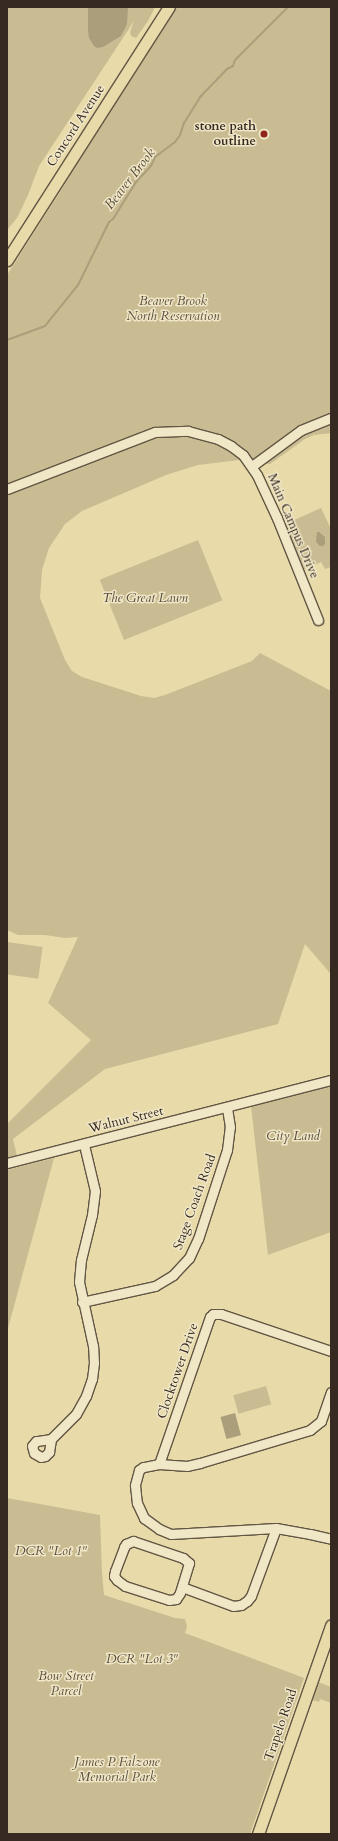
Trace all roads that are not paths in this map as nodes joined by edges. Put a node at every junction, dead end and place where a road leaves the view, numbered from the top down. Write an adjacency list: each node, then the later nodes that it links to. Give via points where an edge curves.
1 (169, 7): 2 (main road, Concord Avenue)
2 (7, 260)
3 (331, 418): 4 (street, via 301,430)
4 (252, 466): 5 (street, via 231,446 218,439 188,431 155,432); 6 (street, Main Campus Drive, via 277,518)
5 (7, 490)
6 (318, 620)
7 (331, 1080): 8 (street, Walnut Street)
8 (227, 1108): 9 (street, Walnut Street); 11 (street, Stage Coach Road, via 230,1127 227,1150 198,1239 189,1258 173,1275 155,1286)
9 (84, 1145): 10 (street, Walnut Street); 11 (street, via 95,1191 81,1260 79,1282)
10 (7, 1164)
11 (82, 1302): 14 (street, via 93,1346 92,1379 76,1414)
12 (331, 1351): 15 (street, Clocktower Drive, via 221,1314 212,1314)
13 (331, 1392): 15 (street, via 321,1421 310,1430 187,1466)
14 (51, 1439)
15 (159, 1464): 16 (street, via 139,1470 135,1485 140,1512 150,1524 159,1529 171,1534 184,1534)
16 (276, 1528): 17 (street); 18 (street, via 251,1596 241,1605 233,1606)
17 (331, 1539)
18 (182, 1587): 18 (street, via 189,1566 186,1560 134,1541 126,1544 114,1576 121,1583 169,1600 179,1597)
19 (331, 1625): 20 (main road, Trapelo Road)
20 (328, 1644): 21 (main road, Trapelo Road)
21 (258, 1834)

